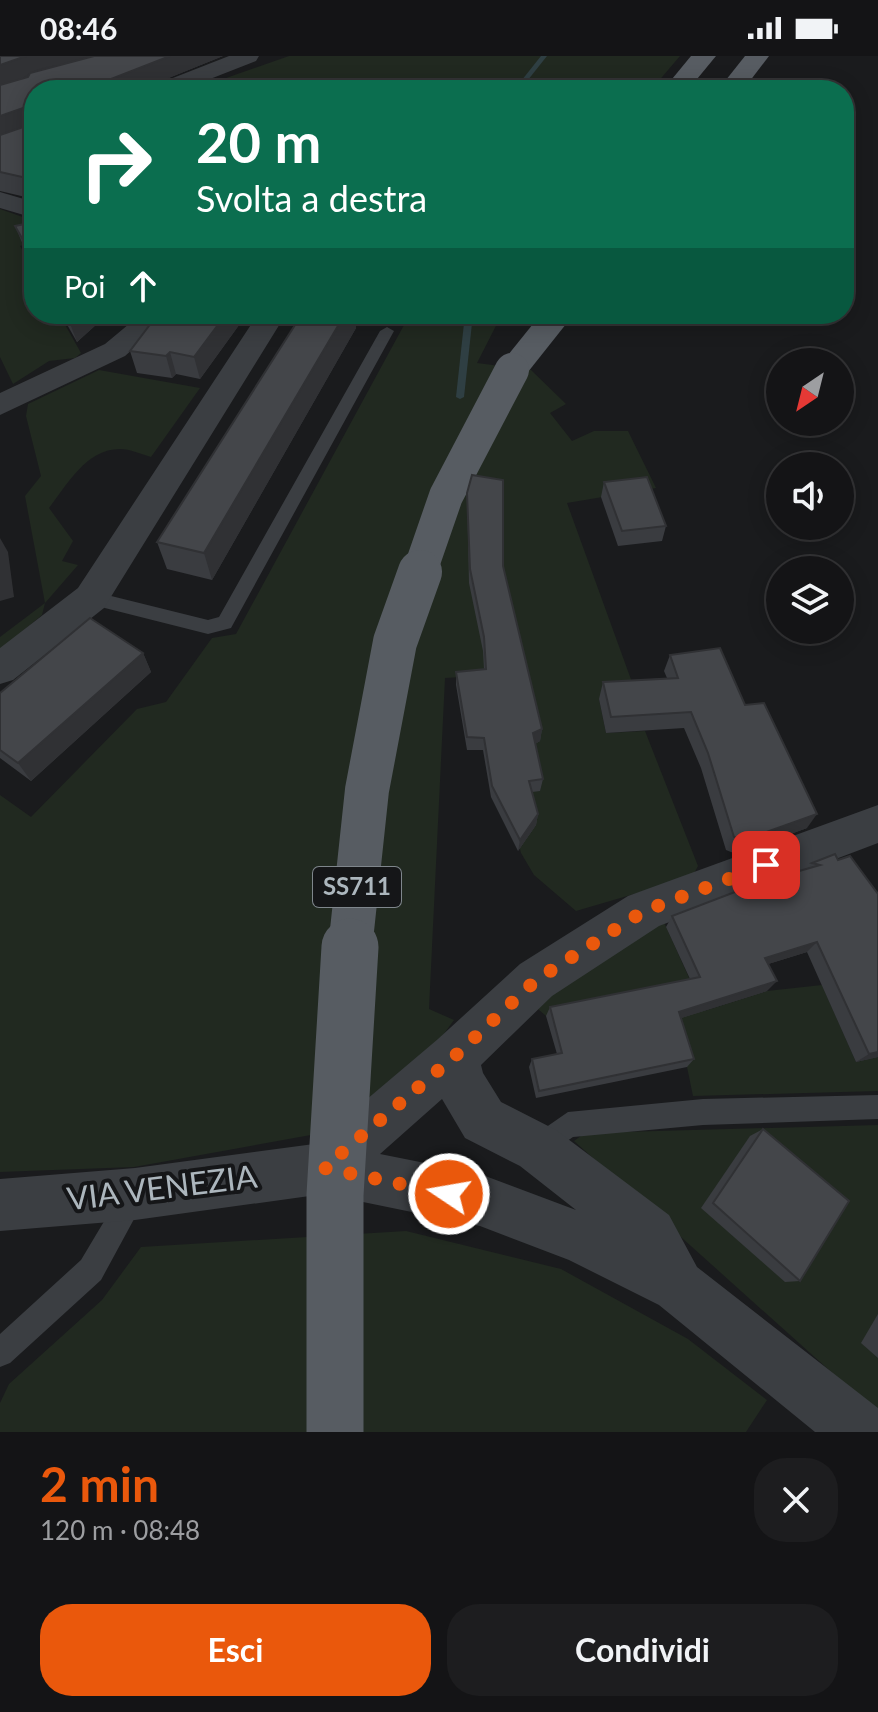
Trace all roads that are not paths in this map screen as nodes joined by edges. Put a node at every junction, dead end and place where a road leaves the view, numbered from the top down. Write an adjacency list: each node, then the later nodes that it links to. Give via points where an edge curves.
1 (248, 56): 5 (street)
2 (704, 56): 6 (main road)
3 (730, 56): 7 (main road)
4 (757, 56): 8 (main road)
5 (188, 80)
6 (684, 80)
7 (710, 80)
8 (738, 80)
9 (24, 190): 10 (street)
10 (1, 200): 11 (street)
11 (24, 207)
12 (146, 324): 18 (street, via 115,350)
13 (266, 324): 19 (street)
14 (532, 324): 17 (main road)
15 (550, 324): 17 (main road)
16 (387, 331): 19 (lane, via 225,623 208,627)
17 (512, 370): 31 (main road, SS711, bridge, via 446,496 400,627 367,790 350,950 335,1195)
18 (0, 405)
19 (91, 598): 20 (street)
20 (0, 669)
21 (878, 824): 22 (street, via 644,911 536,980)
22 (455, 1056): 24 (street, via 460,1082 483,1120); 25 (street)
23 (878, 1107): 24 (lane, via 703,1112 568,1125)
24 (538, 1148): 28 (street, via 650,1234)
25 (324, 1168): 26 (street, VIA VENEZIA); 28 (street, via 480,1200 583,1239)
26 (135, 1194): 27 (street, VIA VENEZIA); 29 (lane, via 91,1270)
27 (0, 1205)
28 (678, 1286): 30 (street)
29 (0, 1353)
30 (837, 1424)
31 (335, 1432)

